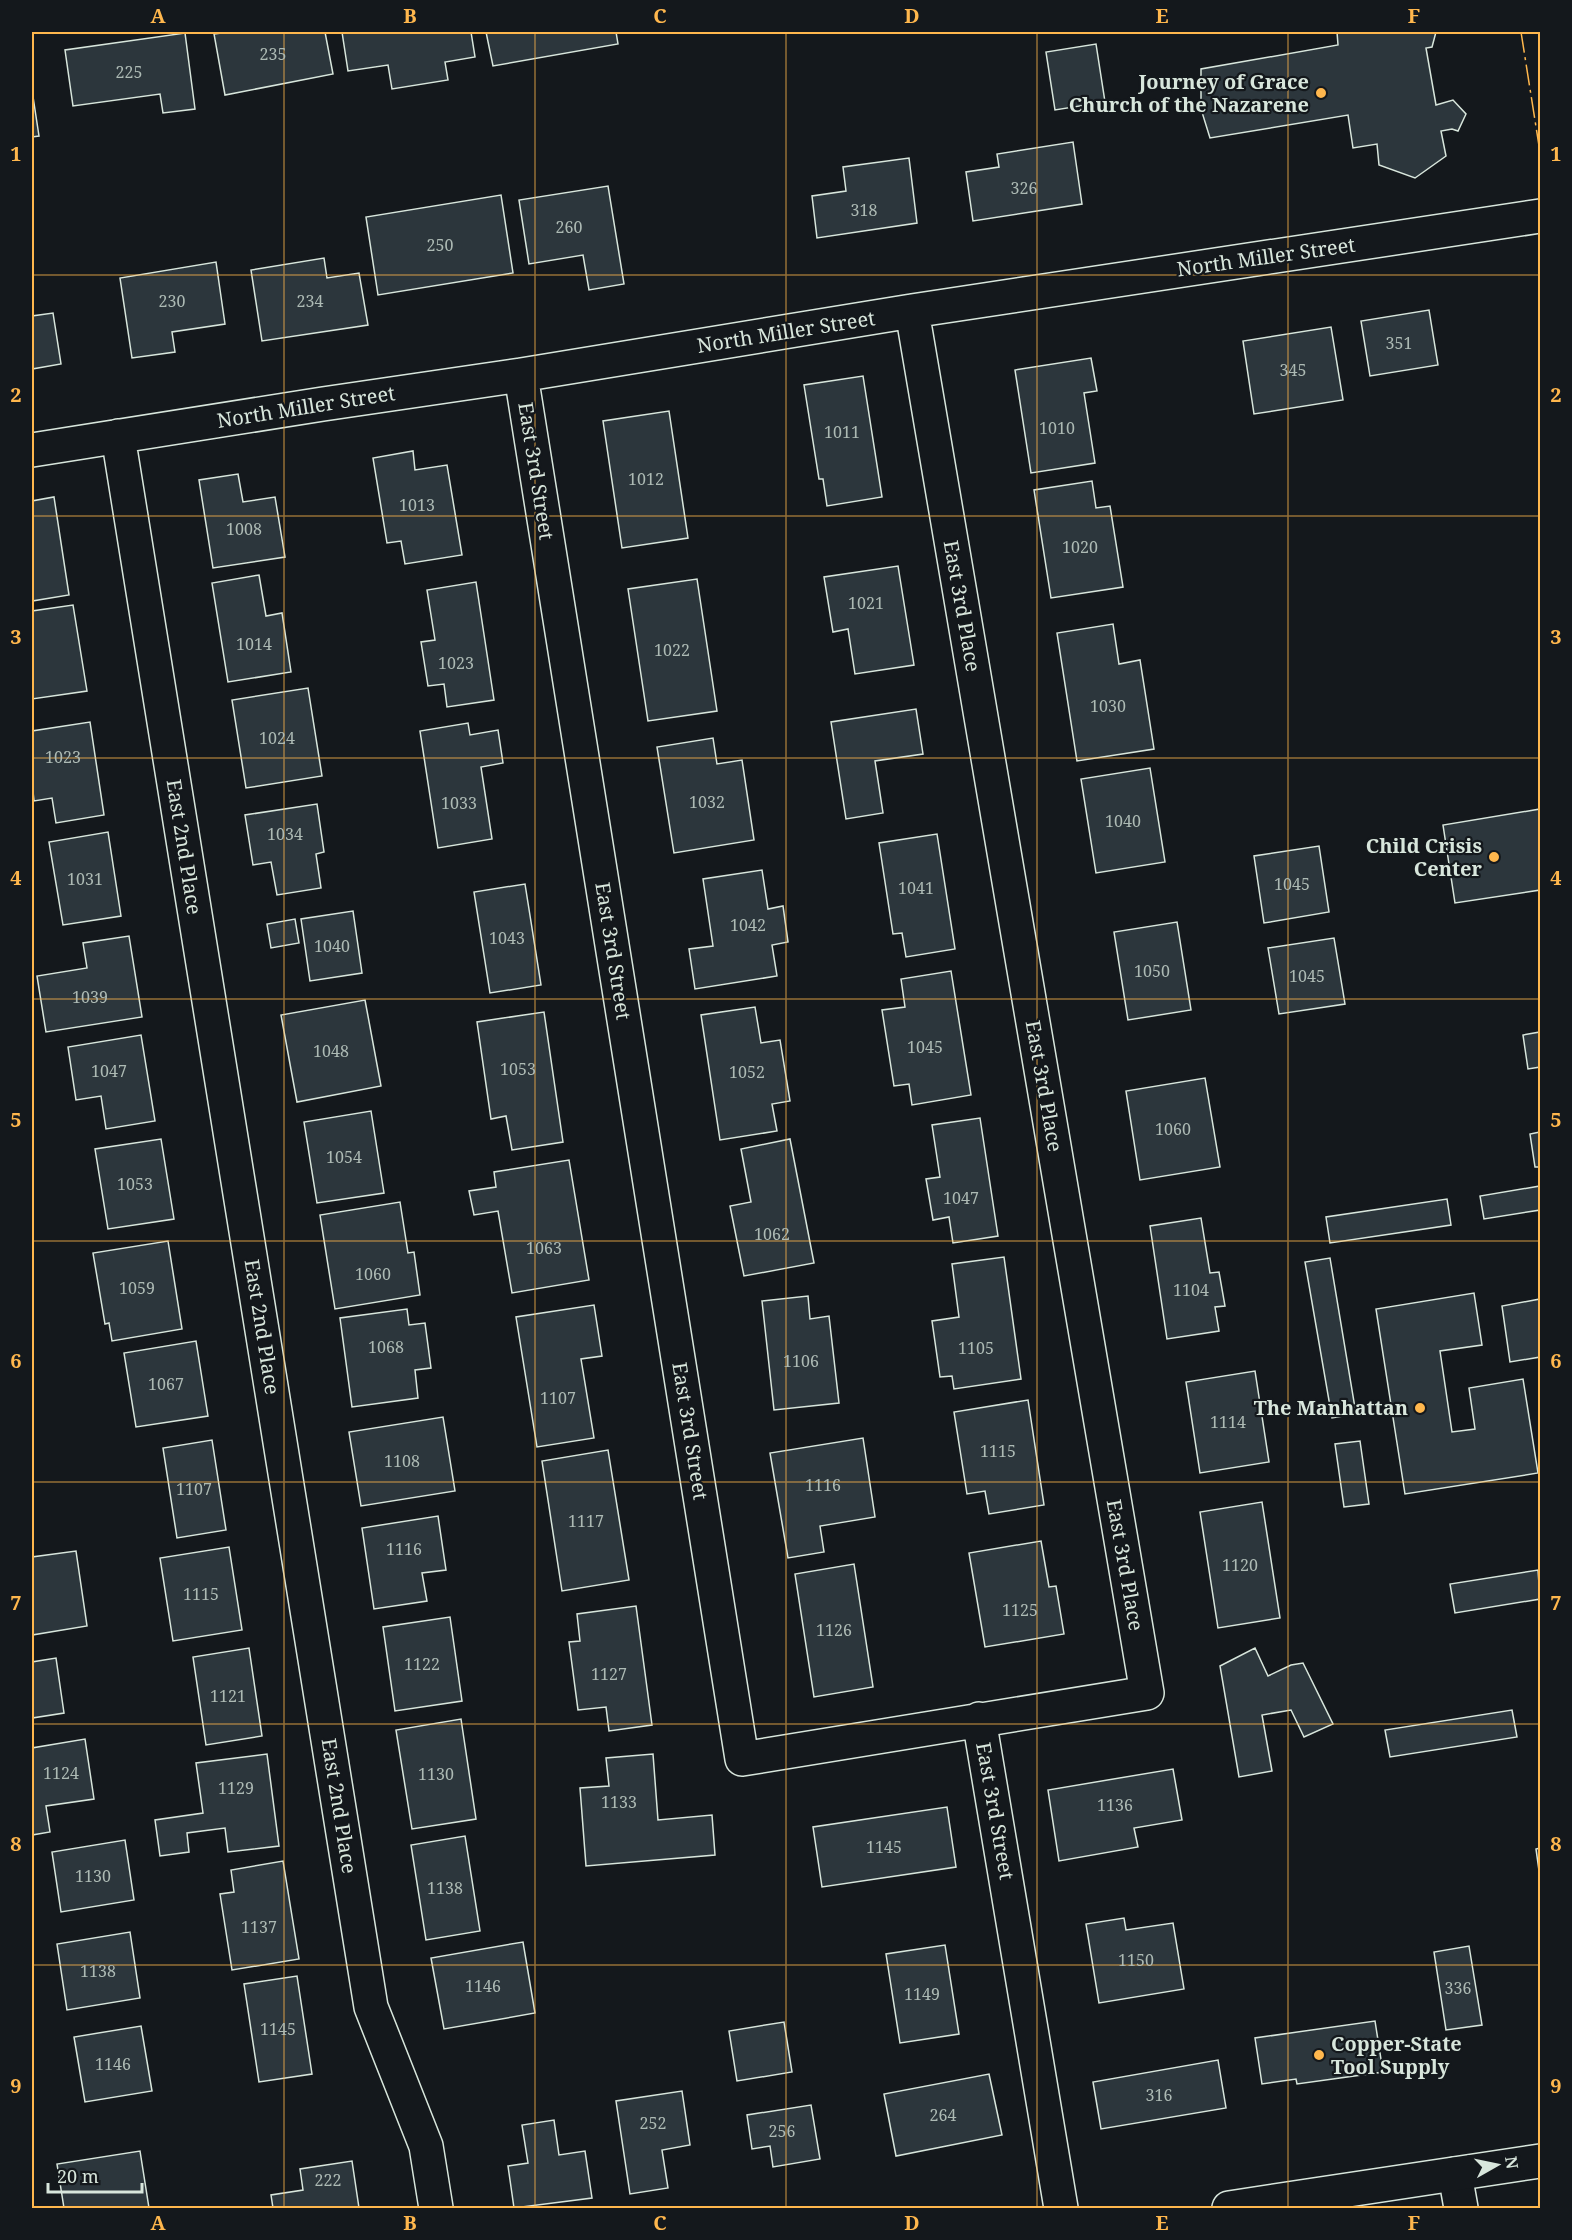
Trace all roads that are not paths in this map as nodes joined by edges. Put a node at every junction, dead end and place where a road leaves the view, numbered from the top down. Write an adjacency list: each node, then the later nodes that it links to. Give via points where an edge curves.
1 (1540, 216): 2 (street, North Miller Street)
2 (912, 311): 3 (street, North Miller Street); 6 (street, East 3rd Place, via 1147,1693)
3 (520, 375): 4 (street, North Miller Street); 6 (street, East 3rd Street, via 742,1759)
4 (118, 436): 5 (street, North Miller Street); 9 (street, East 2nd Place, via 371,2007 426,2146)
5 (32, 450)
6 (979, 1719): 10 (street, East 3rd Street)
7 (1540, 2162): 8 (street)
8 (1455, 2174): 11 (street); 12 (street)
9 (436, 2208)
10 (1061, 2208)
11 (1229, 2208)
12 (1461, 2208)

